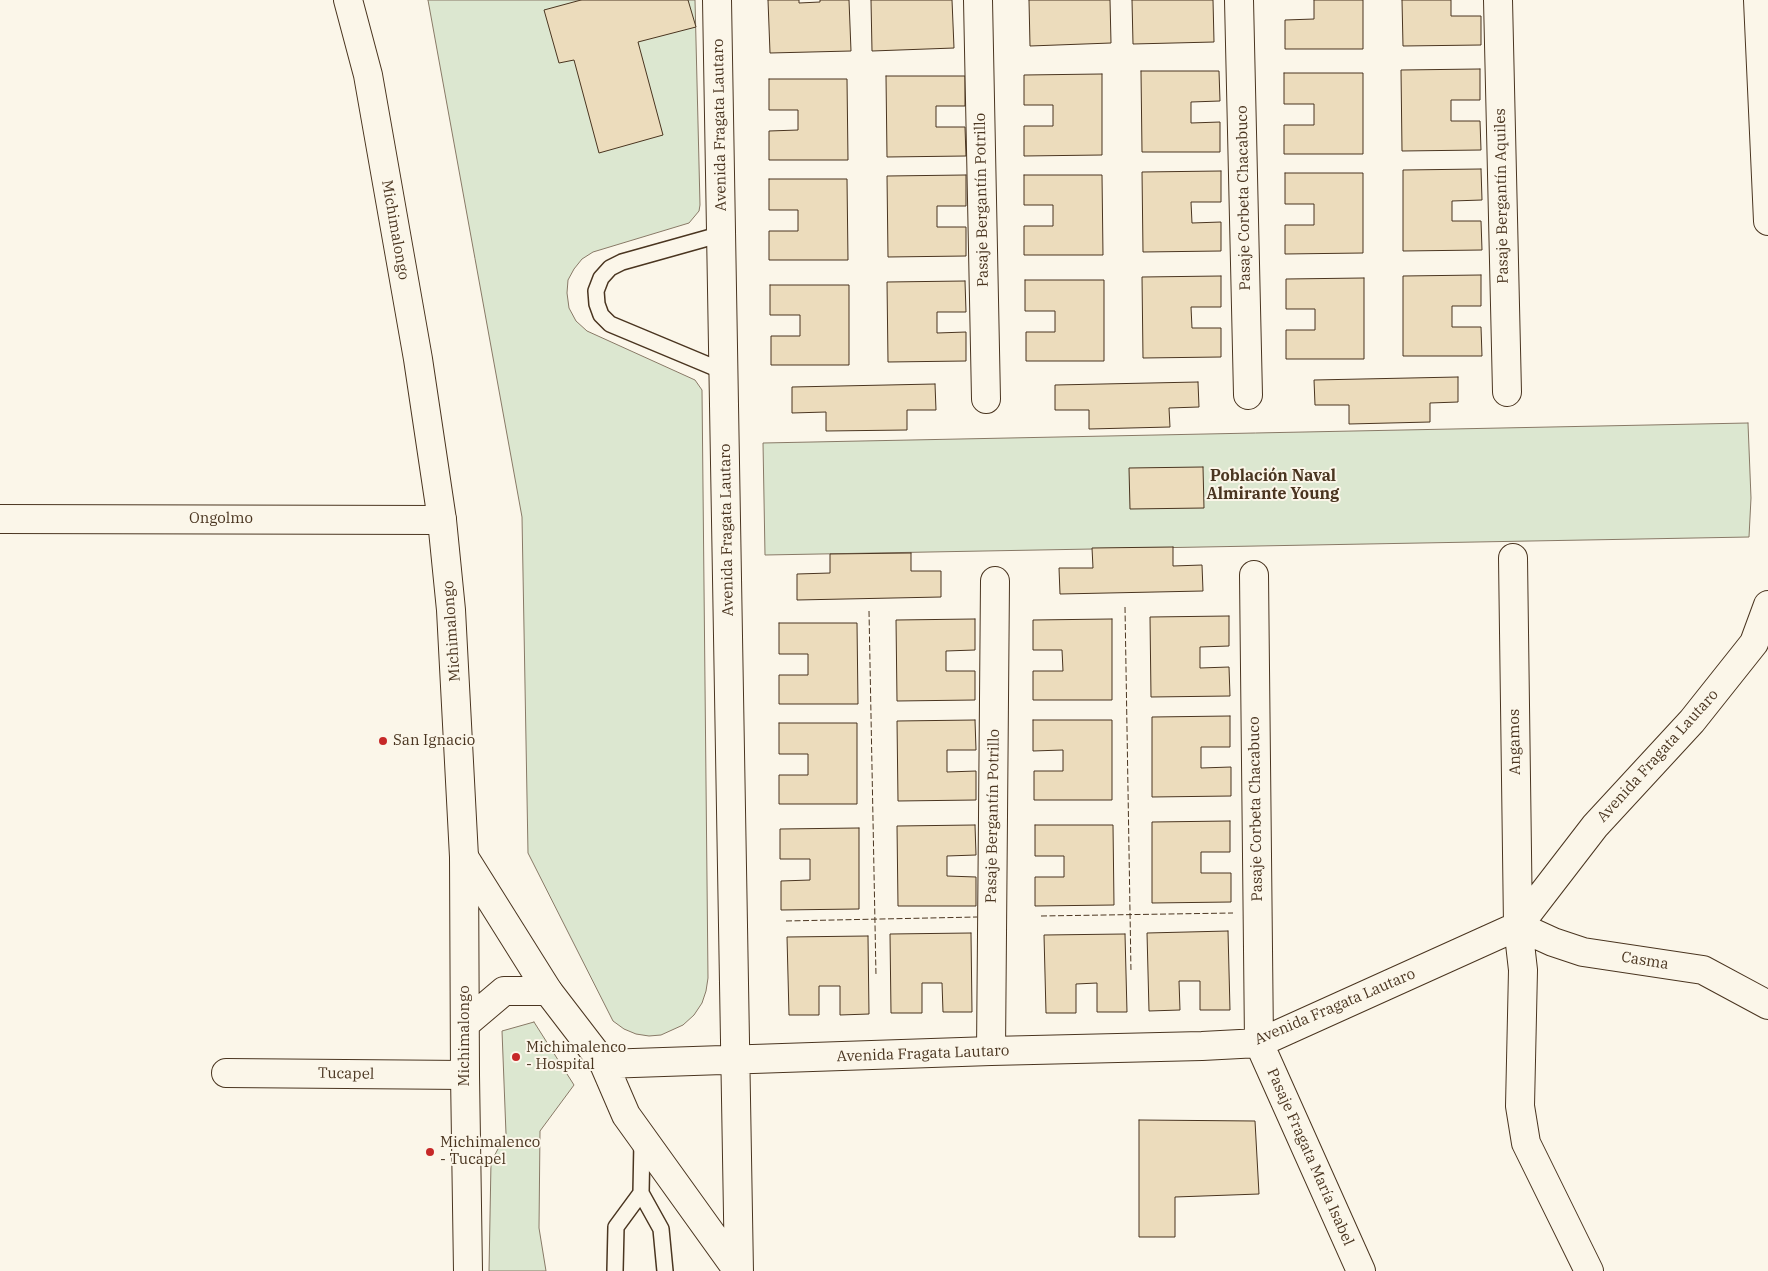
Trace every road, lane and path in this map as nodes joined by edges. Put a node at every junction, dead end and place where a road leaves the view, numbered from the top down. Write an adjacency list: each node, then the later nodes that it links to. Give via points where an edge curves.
1 (348, 0): 14 (street, Michimalongo, via 368,75 418,359)
2 (717, 0): 8 (street, Avenida Fragata Lautaro)
3 (978, 0): 12 (street, Pasaje Bergantín Potrillo)
4 (1239, 0): 11 (street, Pasaje Corbeta Chacabuco)
5 (1498, 0): 10 (street, Pasaje Bergantín Aquiles)
6 (1758, 0): 7 (street)
7 (1768, 221)
8 (722, 234): 9 (street, Avenida Fragata Lautaro); 9 (lane, via 622,262 601,278 596,291 601,315 610,324)
9 (725, 372): 26 (street, Avenida Fragata Lautaro)
10 (1507, 392)
11 (1248, 395)
12 (986, 399)
13 (0, 519): 14 (street, Ongolmo)
14 (442, 520): 19 (street, Michimalongo, via 451,610)
15 (1513, 558): 20 (street, Angamos)
16 (1254, 575): 24 (street, Pasaje Corbeta Chacabuco)
17 (996, 581): 25 (street, Pasaje Bergantín Potrillo)
18 (1768, 605): 20 (street, Avenida Fragata Lautaro, via 1754,643 1692,721 1595,826)
19 (464, 857): 21 (street); 23 (street, Michimalongo)
20 (1518, 926): 22 (street, Casma, via 1583,952 1703,970); 24 (street, Avenida Fragata Lautaro); 37 (street, via 1523,970 1520,1106 1526,1144)
21 (548, 991): 23 (street, via 504,991); 27 (street)
22 (1768, 1005)
23 (465, 1024): 29 (street, Michimalongo)
24 (1259, 1043): 25 (street, Avenida Fragata Lautaro); 36 (street, Pasaje Fragata María Isabel)
25 (991, 1051): 26 (street, Avenida Fragata Lautaro)
26 (735, 1060): 27 (street, Avenida Fragata Lautaro); 35 (street, Avenida Fragata Lautaro)
27 (604, 1064): 30 (street, via 626,1115)
28 (226, 1073): 29 (street, Tucapel)
29 (465, 1075): 32 (street, Michimalongo)
30 (642, 1136): 31 (lane); 35 (street)
31 (641, 1193): 33 (lane, via 616,1227); 34 (lane, via 662,1229)
32 (468, 1271)
33 (615, 1271)
34 (665, 1271)
35 (739, 1271)
36 (1361, 1271)
37 (1588, 1271)

